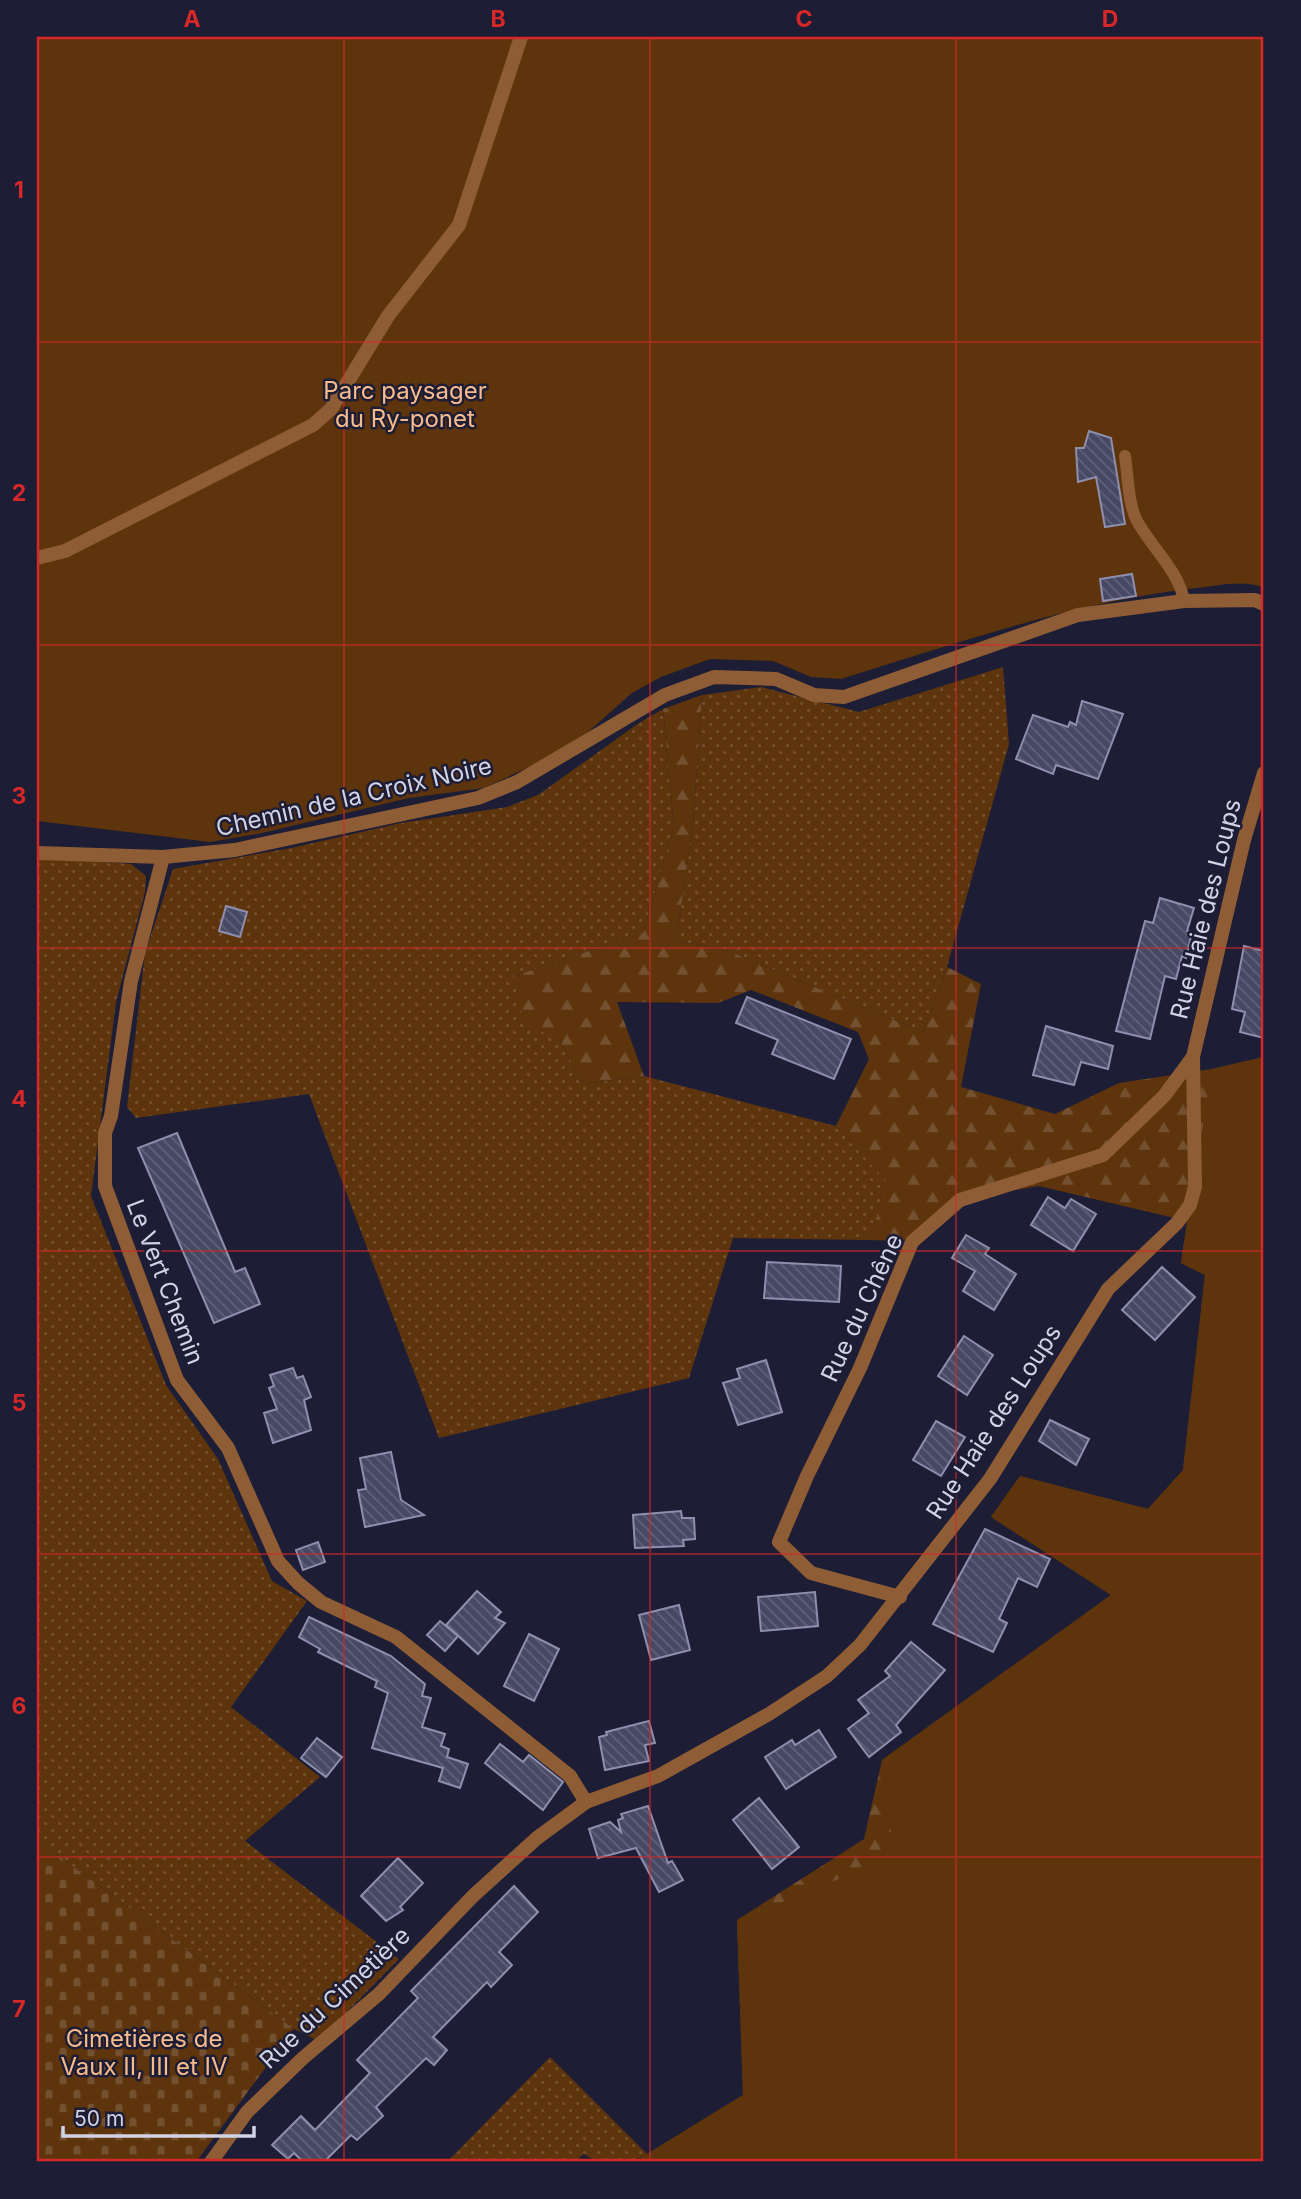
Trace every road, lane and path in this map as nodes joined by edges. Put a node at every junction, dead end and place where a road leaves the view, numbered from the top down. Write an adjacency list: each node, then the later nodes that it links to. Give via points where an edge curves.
1 (521, 37): 3 (street, via 459,225 388,316 331,409 313,425 65,551)
2 (1125, 456): 4 (lane, via 1135,518 1181,583)
3 (37, 558)
4 (1184, 601): 5 (street, Chemin de la Croix Noire, via 1255,600); 8 (street, Chemin de la Croix Noire, via 1078,615 844,697 814,695 776,679 714,677 665,695 517,782 478,798 235,850)
5 (1264, 604)
6 (1264, 773): 9 (street, Rue Haie des Loups)
7 (37, 853): 8 (street, Chemin de la Croix Noire)
8 (163, 857): 11 (street, Le Vert Chemin, via 131,981 105,1133 105,1186 177,1380 228,1448 278,1561 298,1583 321,1602 396,1637 570,1776)
9 (1193, 1057): 10 (street, Rue Haie des Loups, via 1195,1187 1189,1205 1177,1223 1108,1289 990,1479); 10 (street, Rue du Chêne, via 1164,1096 1103,1155 960,1200 912,1242 860,1368 779,1542 811,1573)
10 (901, 1597): 11 (street, Rue Haie des Loups, via 827,1676 769,1714 658,1776)
11 (586, 1802): 12 (street, Rue Haie des Loups, via 537,1838)
12 (438, 1933): 13 (street, Rue du Cimetière, via 379,1994 247,2112)
13 (211, 2162)

